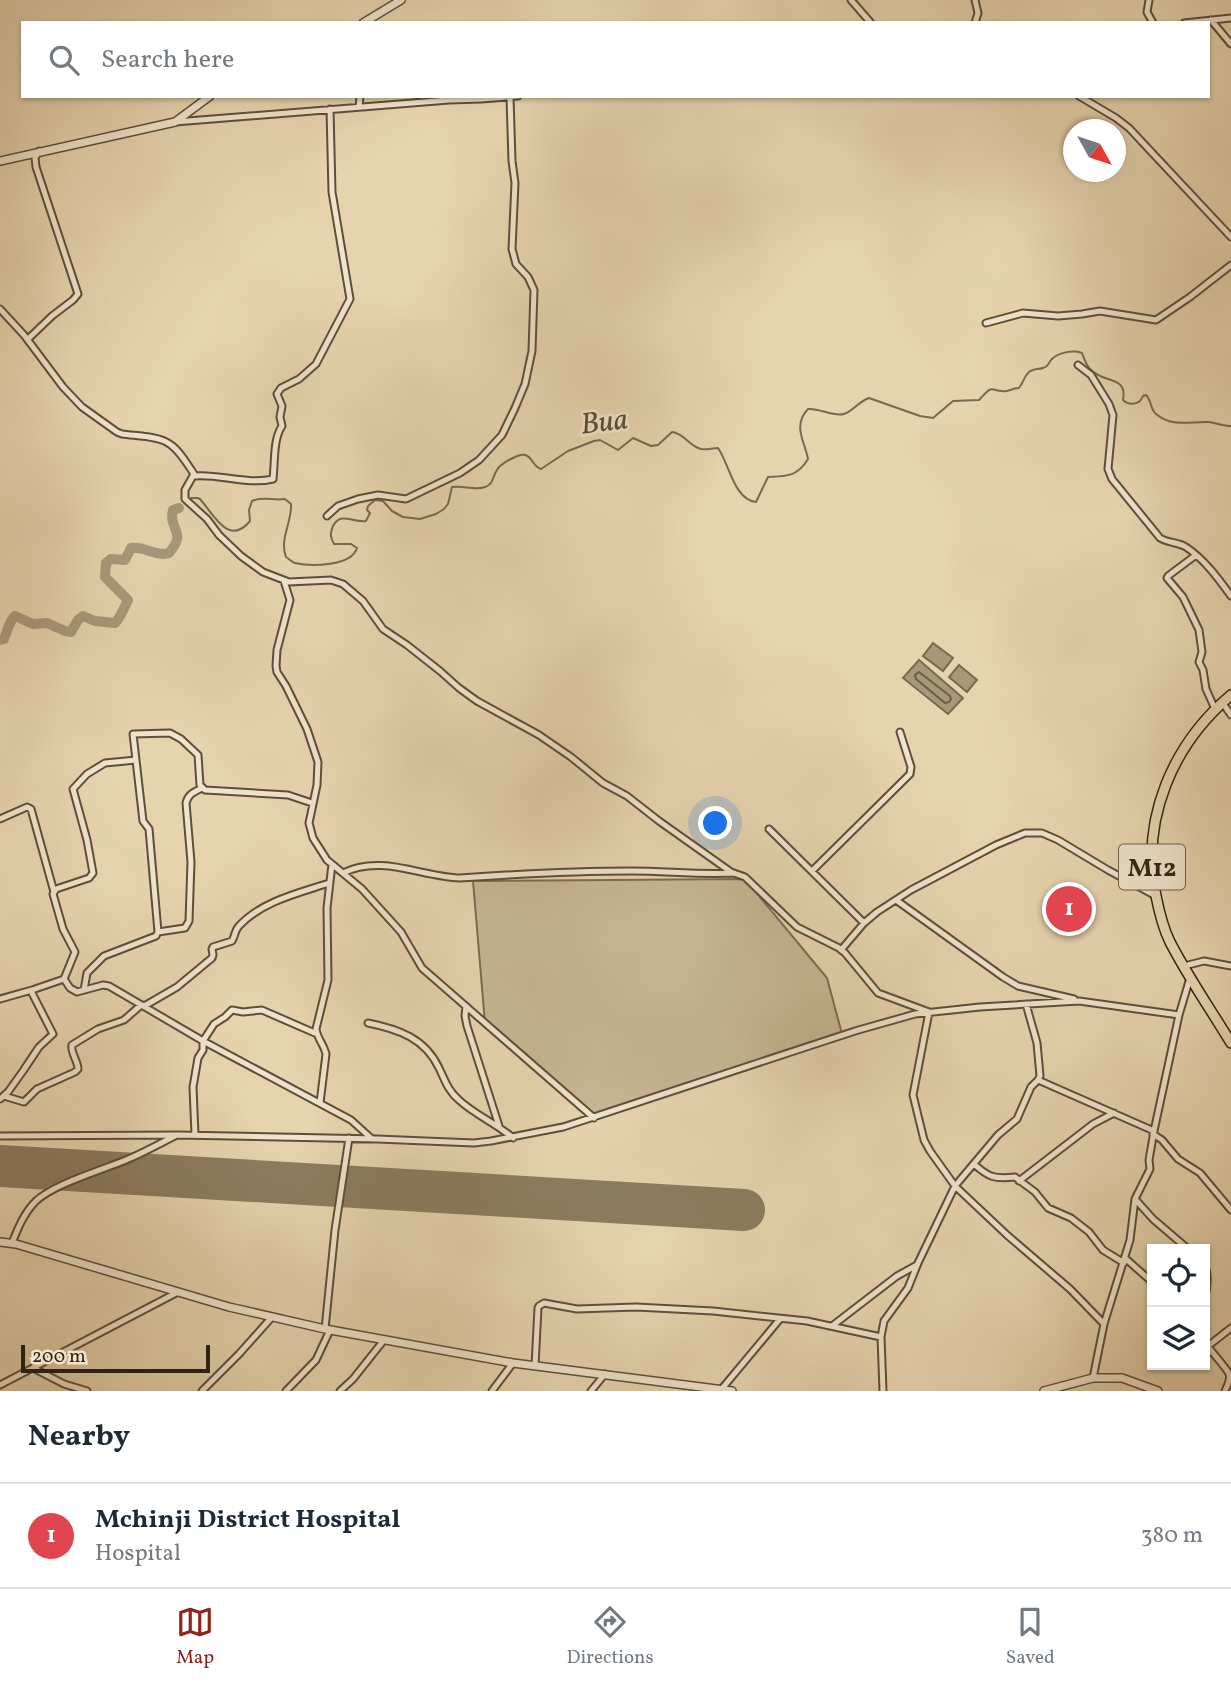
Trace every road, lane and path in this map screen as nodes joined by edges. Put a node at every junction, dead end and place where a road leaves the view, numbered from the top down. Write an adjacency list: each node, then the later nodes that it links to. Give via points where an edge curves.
1 (401, 0): 7 (street)
2 (850, 0): 8 (street)
3 (975, 0): 9 (street)
4 (1149, 0): 10 (street, via 1147,12)
5 (1231, 18): 6 (street)
6 (1211, 20): 11 (street); 12 (street)
7 (371, 21)
8 (870, 21)
9 (976, 21)
10 (1152, 21)
11 (1202, 21)
12 (1231, 44)
13 (207, 98): 20 (street)
14 (360, 98): 18 (street)
15 (490, 98): 18 (street)
16 (510, 98): 30 (street, via 515,183 512,249 516,264 534,290 532,351 515,408 502,435 480,460 460,473 406,499 379,495 358,499)
17 (1082, 98): 23 (street, via 1129,128)
18 (359, 107): 19 (street)
19 (330, 109): 20 (street); 29 (street, via 332,192 350,299 316,363 277,394 282,426 275,442 275,477 261,481)
20 (175, 122): 21 (street)
21 (39, 151): 22 (street); 27 (street, via 36,167 78,293)
22 (0, 161)
23 (1231, 237)
24 (1231, 265): 26 (street, via 1156,320 1100,311 1058,316 1023,313)
25 (0, 309): 27 (street)
26 (986, 323)
27 (28, 339): 29 (street, via 82,407 122,434 169,443)
28 (1078, 365): 31 (street, via 1091,375 1113,415 1108,469 1112,479 1163,541 1184,546)
29 (195, 476): 32 (street, via 184,494 189,504 242,556)
30 (327, 516)
31 (1196, 555): 33 (street); 35 (street, via 1167,578 1183,597 1199,630 1199,662 1206,689)
32 (284, 581): 40 (street, via 290,600 275,666 318,762); 46 (street, via 343,584 363,601 383,629 458,688 539,735)
33 (1231, 596)
34 (1231, 695): 35 (highway, M12)
35 (1219, 706): 36 (street); 49 (highway, M12, via 1183,748 1159,801 1152,864)
36 (1231, 715)
37 (900, 732): 44 (street, via 910,774)
38 (136, 760): 39 (street, via 134,734 173,733 198,755); 48 (street, via 105,763 73,789 93,873); 52 (street, via 143,821 149,829)
39 (202, 788): 40 (street, via 288,796); 52 (street, via 191,793 186,803 189,921 185,928)
40 (312, 803): 43 (street, via 310,830)
41 (0, 819): 48 (street, via 32,809)
42 (769, 829): 44 (street)
43 (332, 864): 45 (street); 47 (street)
44 (812, 871): 51 (street)
45 (343, 873): 46 (street, via 374,866 449,878 591,871); 64 (street, via 401,932 422,968)
46 (734, 873): 53 (street, via 745,877 797,928)
47 (330, 883): 63 (street, via 257,912 238,927 232,941 213,947 212,958 177,987); 68 (street, via 328,980)
48 (54, 892): 57 (street, via 63,929 75,952)
49 (1156, 896): 50 (street, via 1042,832 1025,833 996,845); 54 (highway, M12, via 1169,941)
50 (896, 900): 51 (street); 61 (street, via 1018,986)
51 (864, 923): 53 (street)
52 (158, 932): 59 (street, via 104,956 89,970)
53 (841, 950): 65 (street, via 878,993)
54 (1184, 966): 55 (street, via 1204,961); 56 (highway, M12)
55 (1231, 966)
56 (1190, 976): 66 (street); 70 (highway, M12)
57 (64, 979): 58 (street); 59 (street, via 76,992)
58 (32, 990): 60 (street); 72 (street, via 52,1034)
59 (84, 990): 63 (street, via 109,986)
60 (0, 999)
61 (1079, 1001): 62 (street); 66 (street)
62 (1026, 1004): 65 (street); 71 (street, via 1037,1043)
63 (140, 1006): 69 (street); 72 (street, via 124,1020 72,1045 78,1065 75,1072 37,1089 24,1102)
64 (466, 1006): 75 (street); 76 (street, via 467,1026)
65 (929, 1012): 75 (street, via 855,1031); 86 (street, via 912,1095 924,1140)
66 (1179, 1015): 77 (street)
67 (368, 1023): 76 (street, via 399,1030 424,1046 452,1094)
68 (317, 1034): 69 (street, via 262,1010 235,1009 214,1024); 73 (street, via 326,1054)
69 (203, 1041): 73 (street); 79 (street, via 193,1087)
70 (1231, 1044)
71 (1038, 1080): 74 (street); 84 (street, via 1017,1119)
72 (2, 1098)
73 (320, 1104): 83 (street, via 355,1123)
74 (1114, 1113): 77 (street); 85 (street)
75 (594, 1118): 81 (street)
76 (499, 1126): 81 (street)
77 (1153, 1132): 87 (street, via 1150,1169); 88 (street, via 1178,1159 1200,1173)
78 (178, 1135): 79 (street); 80 (street); 90 (street, via 44,1195 26,1213)
79 (195, 1135): 82 (street)
80 (0, 1136)
81 (513, 1138): 83 (street, via 474,1143)
82 (349, 1139): 83 (street); 101 (street)
83 (372, 1139)
84 (974, 1164): 85 (street, via 991,1177 1013,1176); 86 (street)
85 (1019, 1181): 92 (street, via 1048,1208 1089,1232 1102,1251)
86 (955, 1186): 93 (street); 98 (street)
87 (1135, 1199): 91 (street); 92 (street)
88 (1231, 1210)
89 (0, 1242): 90 (street)
90 (12, 1243): 95 (street)
91 (1182, 1244)
92 (1124, 1260): 94 (street); 98 (street)
93 (917, 1265): 99 (street); 102 (street, via 908,1288 884,1321)
94 (1147, 1278)
95 (178, 1292): 96 (street); 108 (street)
96 (272, 1317): 101 (street); 116 (street)
97 (780, 1319): 99 (street); 107 (street, via 544,1303 538,1308); 114 (street)
98 (1104, 1324): 111 (street)
99 (832, 1326): 102 (street)
100 (1231, 1328): 104 (street)
101 (328, 1329): 103 (street); 117 (street, via 316,1360)
102 (881, 1337): 122 (street)
103 (384, 1340): 106 (street); 118 (street)
104 (1210, 1341)
105 (1210, 1349): 110 (street)
106 (513, 1363): 107 (street); 119 (street)
107 (535, 1366): 109 (street)
108 (33, 1368): 113 (street); 115 (street)
109 (605, 1374): 114 (street); 120 (street)
110 (1230, 1374): 126 (street)
111 (1094, 1378): 112 (street); 123 (street)
112 (1132, 1381): 124 (street); 125 (street)
113 (0, 1385)
114 (721, 1390): 121 (street)
115 (87, 1391)
116 (202, 1391)
117 (287, 1391)
118 (340, 1391)
119 (492, 1391)
120 (591, 1391)
121 (732, 1391)
122 (883, 1391)
123 (1044, 1391)
124 (1133, 1391)
125 (1158, 1391)
126 (1225, 1391)

